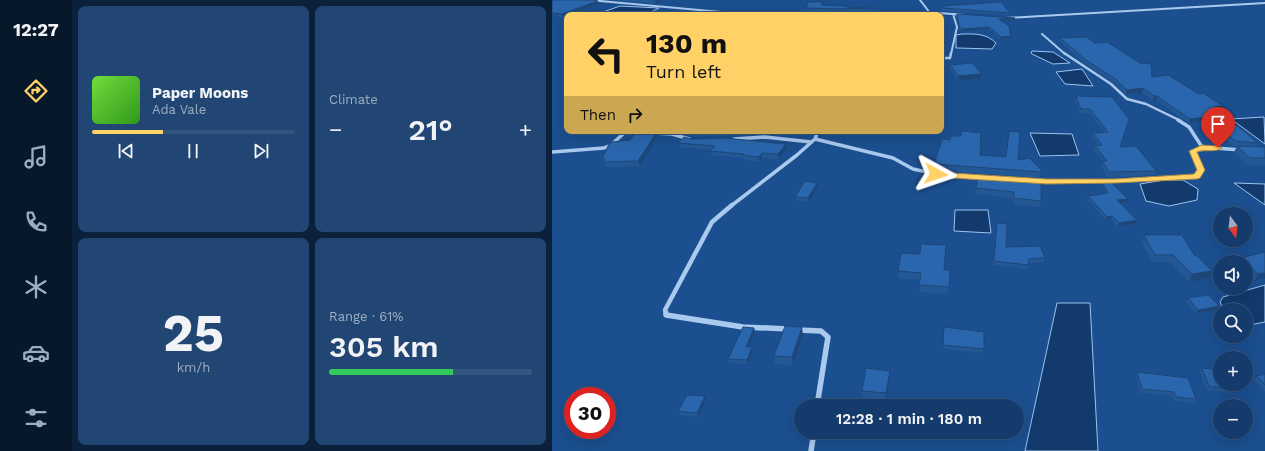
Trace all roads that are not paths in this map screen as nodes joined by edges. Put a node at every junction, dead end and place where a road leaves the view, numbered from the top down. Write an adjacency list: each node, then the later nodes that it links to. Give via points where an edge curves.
1 (589, 0): 4 (street)
2 (920, 0): 5 (street)
3 (1265, 3): 9 (street)
4 (721, 12)
5 (929, 12)
6 (944, 14): 7 (street)
7 (953, 14): 8 (street); 11 (street, via 957,27 950,58)
8 (971, 16)
9 (1003, 18)
10 (1042, 34): 18 (street, via 1069,57 1111,84 1128,99 1146,104 1181,121 1189,127)
11 (944, 58)
12 (623, 134): 20 (street, via 604,148)
13 (669, 134): 16 (street)
14 (816, 134): 17 (street)
15 (726, 139): 17 (street, via 765,137)
16 (692, 140)
17 (813, 140): 21 (street, via 893,158 913,169); 23 (street, via 712,222 665,310 666,315 743,327 821,331 828,337)
18 (1202, 147): 19 (street); 22 (street, via 1193,151 1202,170 1197,177)
19 (1249, 150)
20 (552, 152)
21 (989, 179)
22 (1033, 181)
23 (818, 399)
24 (813, 439): 25 (street)
25 (811, 451)

